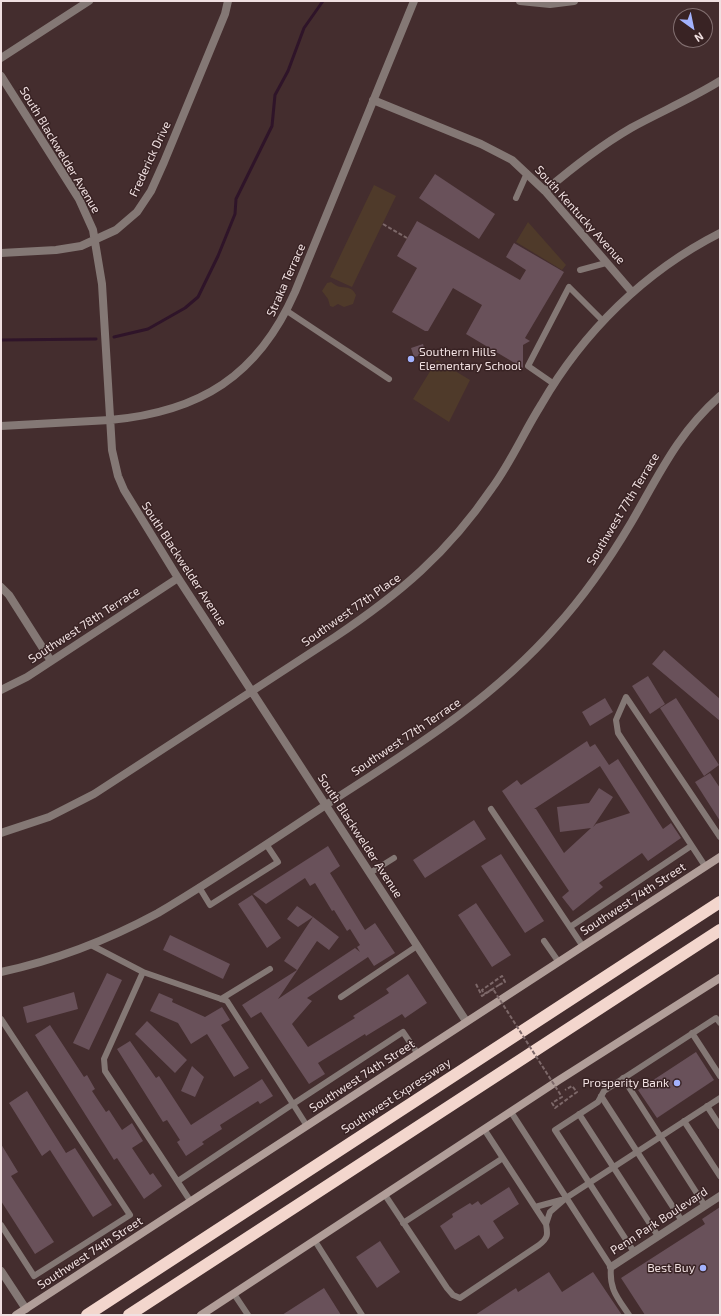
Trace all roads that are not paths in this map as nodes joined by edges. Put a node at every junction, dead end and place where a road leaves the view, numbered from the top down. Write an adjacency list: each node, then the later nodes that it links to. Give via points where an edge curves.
1 (89, 1): 6 (street)
2 (228, 1): 14 (street, Frederick Drive, via 218,32 151,191 129,221)
3 (414, 1): 9 (street, Straka Terrace)
4 (520, 1): 5 (street, via 550,4)
5 (574, 1)
6 (1, 58)
7 (1, 76): 14 (street, South Blackwelder Avenue, via 79,199)
8 (720, 81): 11 (street, via 617,137 583,159)
9 (373, 100): 10 (street, South Kentucky Avenue, via 498,152); 19 (street, Straka Terrace)
10 (527, 173): 11 (street, South Kentucky Avenue); 12 (lane)
11 (545, 191): 16 (street, South Kentucky Avenue)
12 (516, 198)
13 (720, 234): 18 (street, Southwest 77th Place, via 671,263)
14 (95, 241): 15 (street, Frederick Drive, via 70,248); 24 (street, South Blackwelder Avenue, via 102,284)
15 (1, 253)
16 (606, 262): 17 (lane); 18 (street, South Kentucky Avenue)
17 (580, 270)
18 (632, 292): 20 (street, Southwest 77th Place)
19 (287, 311): 21 (lane); 24 (street, Straka Terrace, via 272,337 258,354 215,389 163,412)
20 (603, 321): 22 (street, Southwest 77th Place, via 569,361); 22 (lane, via 569,287 528,366)
21 (389, 379)
22 (554, 384): 30 (street, Southwest 77th Place, via 492,489 428,566 367,616)
23 (720, 396): 31 (street, Southwest 77th Terrace, via 697,418 669,454 607,562 541,644 459,717)
24 (110, 420): 25 (street, Straka Terrace); 26 (street, South Blackwelder Avenue, via 112,450 124,490)
25 (1, 426)
26 (178, 578): 28 (street, Southwest 78th Terrace); 30 (street, South Blackwelder Avenue)
27 (1, 587): 28 (street, via 9,595)
28 (51, 661): 29 (street, Southwest 78th Terrace)
29 (1, 690)
30 (252, 691): 31 (street, South Blackwelder Avenue); 33 (street, Southwest 77th Place, via 82,801 42,819)
31 (326, 805): 35 (street, Southwest 77th Terrace); 40 (street, South Blackwelder Avenue)
32 (491, 809): 43 (lane)
33 (1, 833)
34 (720, 837): 36 (lane, via 626,697 616,720 618,733)
35 (266, 844): 41 (street, Southwest 77th Terrace); 41 (lane, via 278,862 210,905)
36 (691, 846): 39 (lane); 43 (lane)
37 (720, 857): 39 (main road, Southwest 74th Street)
38 (394, 858): 40 (lane)
39 (705, 866): 47 (main road, Southwest 74th Street)
40 (370, 873): 48 (street, South Blackwelder Avenue)
41 (199, 887): 46 (street, Southwest 77th Terrace, via 141,922)
42 (720, 902): 98 (highway, Southwest Expressway)
43 (570, 927): 47 (lane)
44 (720, 930): 99 (highway)
45 (544, 941): 49 (lane)
46 (91, 945): 51 (street, Southwest 77th Terrace); 52 (lane)
47 (582, 945): 49 (main road, Southwest 74th Street)
48 (417, 946): 54 (lane); 57 (street, South Blackwelder Avenue)
49 (558, 961): 57 (main road, Southwest 74th Street)
50 (270, 969): 55 (lane)
51 (1, 972)
52 (143, 972): 55 (lane); 78 (lane, via 104,1060 105,1071)
53 (720, 978): 67 (main road)
54 (342, 997)
55 (221, 999): 65 (lane, via 227,1001)
56 (1, 1019): 89 (lane, via 130,1215 34,1276)
57 (466, 1022): 60 (main road, Southwest 74th Street)
58 (720, 1023): 59 (lane, via 716,1018)
59 (692, 1033): 61 (lane); 62 (lane)
60 (418, 1054): 65 (lane, via 403,1032); 70 (main road, Southwest 74th Street)
61 (720, 1076)
62 (623, 1078): 63 (lane); 73 (lane)
63 (601, 1096): 68 (lane, via 598,1102); 74 (lane)
64 (720, 1098): 66 (lane)
65 (293, 1104): 70 (lane); 78 (lane)
66 (707, 1106): 69 (lane); 71 (lane)
67 (510, 1112): 72 (main road); 82 (lane)
68 (579, 1114): 76 (lane); 79 (lane, via 555,1130)
69 (684, 1121): 73 (lane); 77 (lane)
70 (307, 1126): 83 (main road, Southwest 74th Street)
71 (720, 1126)
72 (484, 1130): 75 (lane); 80 (main road)
73 (660, 1136): 74 (lane); 84 (lane)
74 (637, 1152): 76 (lane); 86 (lane)
75 (503, 1158): 85 (lane); 87 (lane)
76 (614, 1167): 79 (lane); 90 (lane)
77 (720, 1176)
78 (178, 1181): 83 (lane)
79 (590, 1183): 82 (lane); 92 (lane)
80 (384, 1195): 87 (lane); 91 (main road)
81 (720, 1196): 84 (street, Penn Park Boulevard)
82 (566, 1198): 85 (lane); 88 (lane, via 550,1212); 93 (lane)
83 (191, 1202): 96 (main road, Southwest 74th Street)
84 (705, 1206): 86 (street, Penn Park Boulevard)
85 (535, 1207): 88 (lane)
86 (682, 1221): 90 (street, Penn Park Boulevard)
87 (403, 1223): 88 (lane, via 447,1288 460,1298 547,1239)
88 (546, 1224)
89 (1, 1225)
90 (658, 1236): 92 (street, Penn Park Boulevard)
91 (315, 1241): 95 (main road); 102 (lane)
92 (634, 1252): 93 (street, Penn Park Boulevard)
93 (611, 1267): 103 (lane, via 610,1281 613,1291)
94 (1, 1271): 96 (street)
95 (234, 1294): 100 (main road); 101 (lane)
96 (26, 1309): 97 (main road, Southwest 74th Street)
97 (16, 1315)
98 (87, 1315)
99 (129, 1315)
100 (201, 1315)
101 (248, 1315)
102 (362, 1315)
103 (629, 1315)

